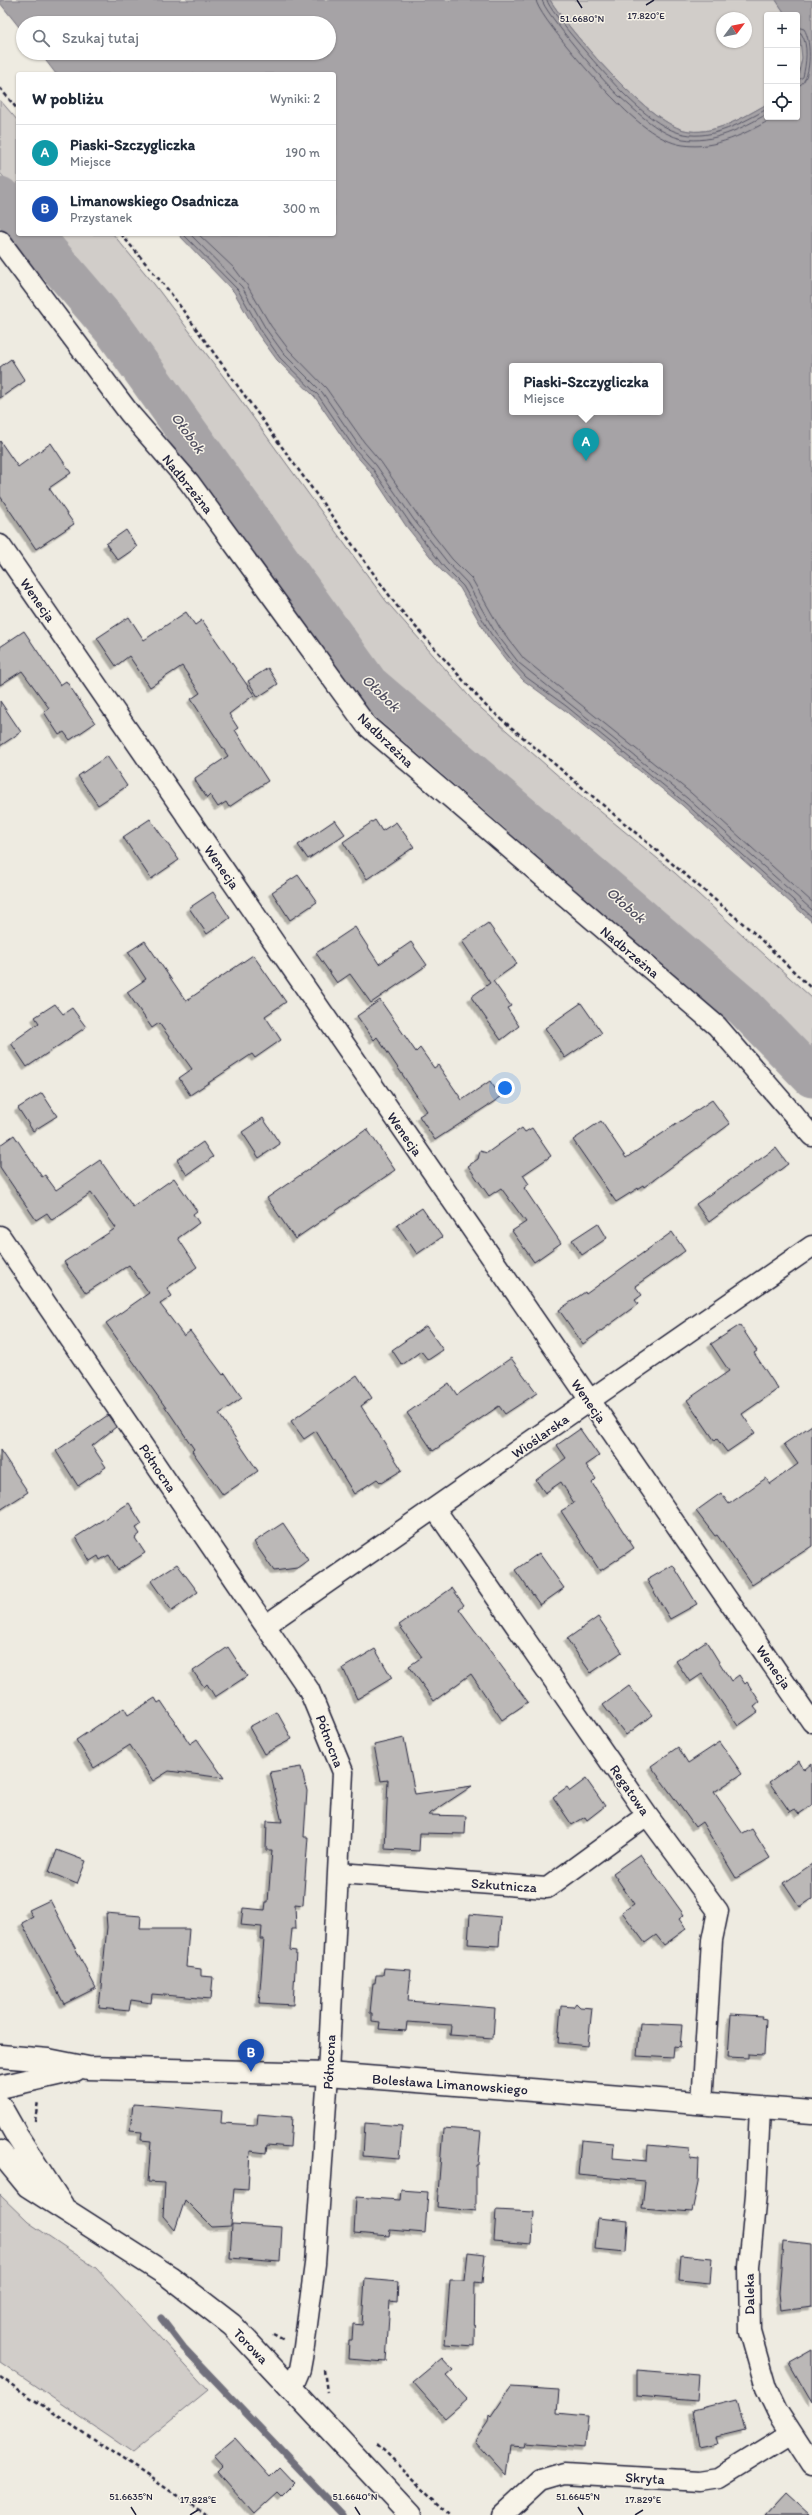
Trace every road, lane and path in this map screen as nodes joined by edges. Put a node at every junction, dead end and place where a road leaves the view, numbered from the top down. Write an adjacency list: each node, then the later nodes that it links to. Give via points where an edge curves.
1 (0, 88): 2 (path)
2 (16, 108)
3 (123, 236): 6 (path, via 169,291 396,606 486,706 753,932)
4 (0, 241): 7 (street, Nadbrzeżna, via 130,414 190,482 366,725 717,1026)
5 (0, 545): 10 (street, Wenecja)
6 (812, 989)
7 (812, 1136)
8 (0, 1236): 12 (street, Północna)
9 (812, 1246): 10 (street, Wioślarska)
10 (589, 1402): 11 (street, Wioślarska); 13 (street, Wenecja)
11 (434, 1509): 12 (street, Wioślarska); 14 (street, Regatowa)
12 (266, 1625): 15 (street, Północna, via 309,1690 343,1772)
13 (812, 1722)
14 (647, 1815): 15 (street, Szkutnicza, via 547,1888); 20 (street, Regatowa, via 718,1911 712,1940)
15 (339, 1873): 18 (street, Północna)
16 (0, 2056): 17 (street, Bolesława Limanowskiego, via 48,2060)
17 (88, 2068): 18 (street, Bolesława Limanowskiego); 19 (street, Bolesława Limanowskiego)
18 (328, 2074): 20 (street, Bolesława Limanowskiego); 27 (street, Północna, via 315,2264 300,2369)
19 (0, 2087)
20 (702, 2104): 22 (street, Bolesława Limanowskiego)
21 (0, 2106): 25 (street, Torowa)
22 (760, 2108): 23 (street, Bolesława Limanowskiego); 28 (street, Daleka, via 749,2267 750,2332 766,2388)
23 (812, 2112)
24 (0, 2152): 25 (street, Torowa, via 28,2186)
25 (65, 2209): 27 (street, Torowa, via 201,2299 232,2325)
26 (0, 2377): 30 (path)
27 (292, 2388): 31 (street, Torowa)
28 (790, 2434): 29 (street, Daleka); 32 (street, Skryta, via 719,2478 700,2481 564,2474 540,2480)
29 (812, 2464)
30 (206, 2515)
31 (410, 2515)
32 (502, 2515)

